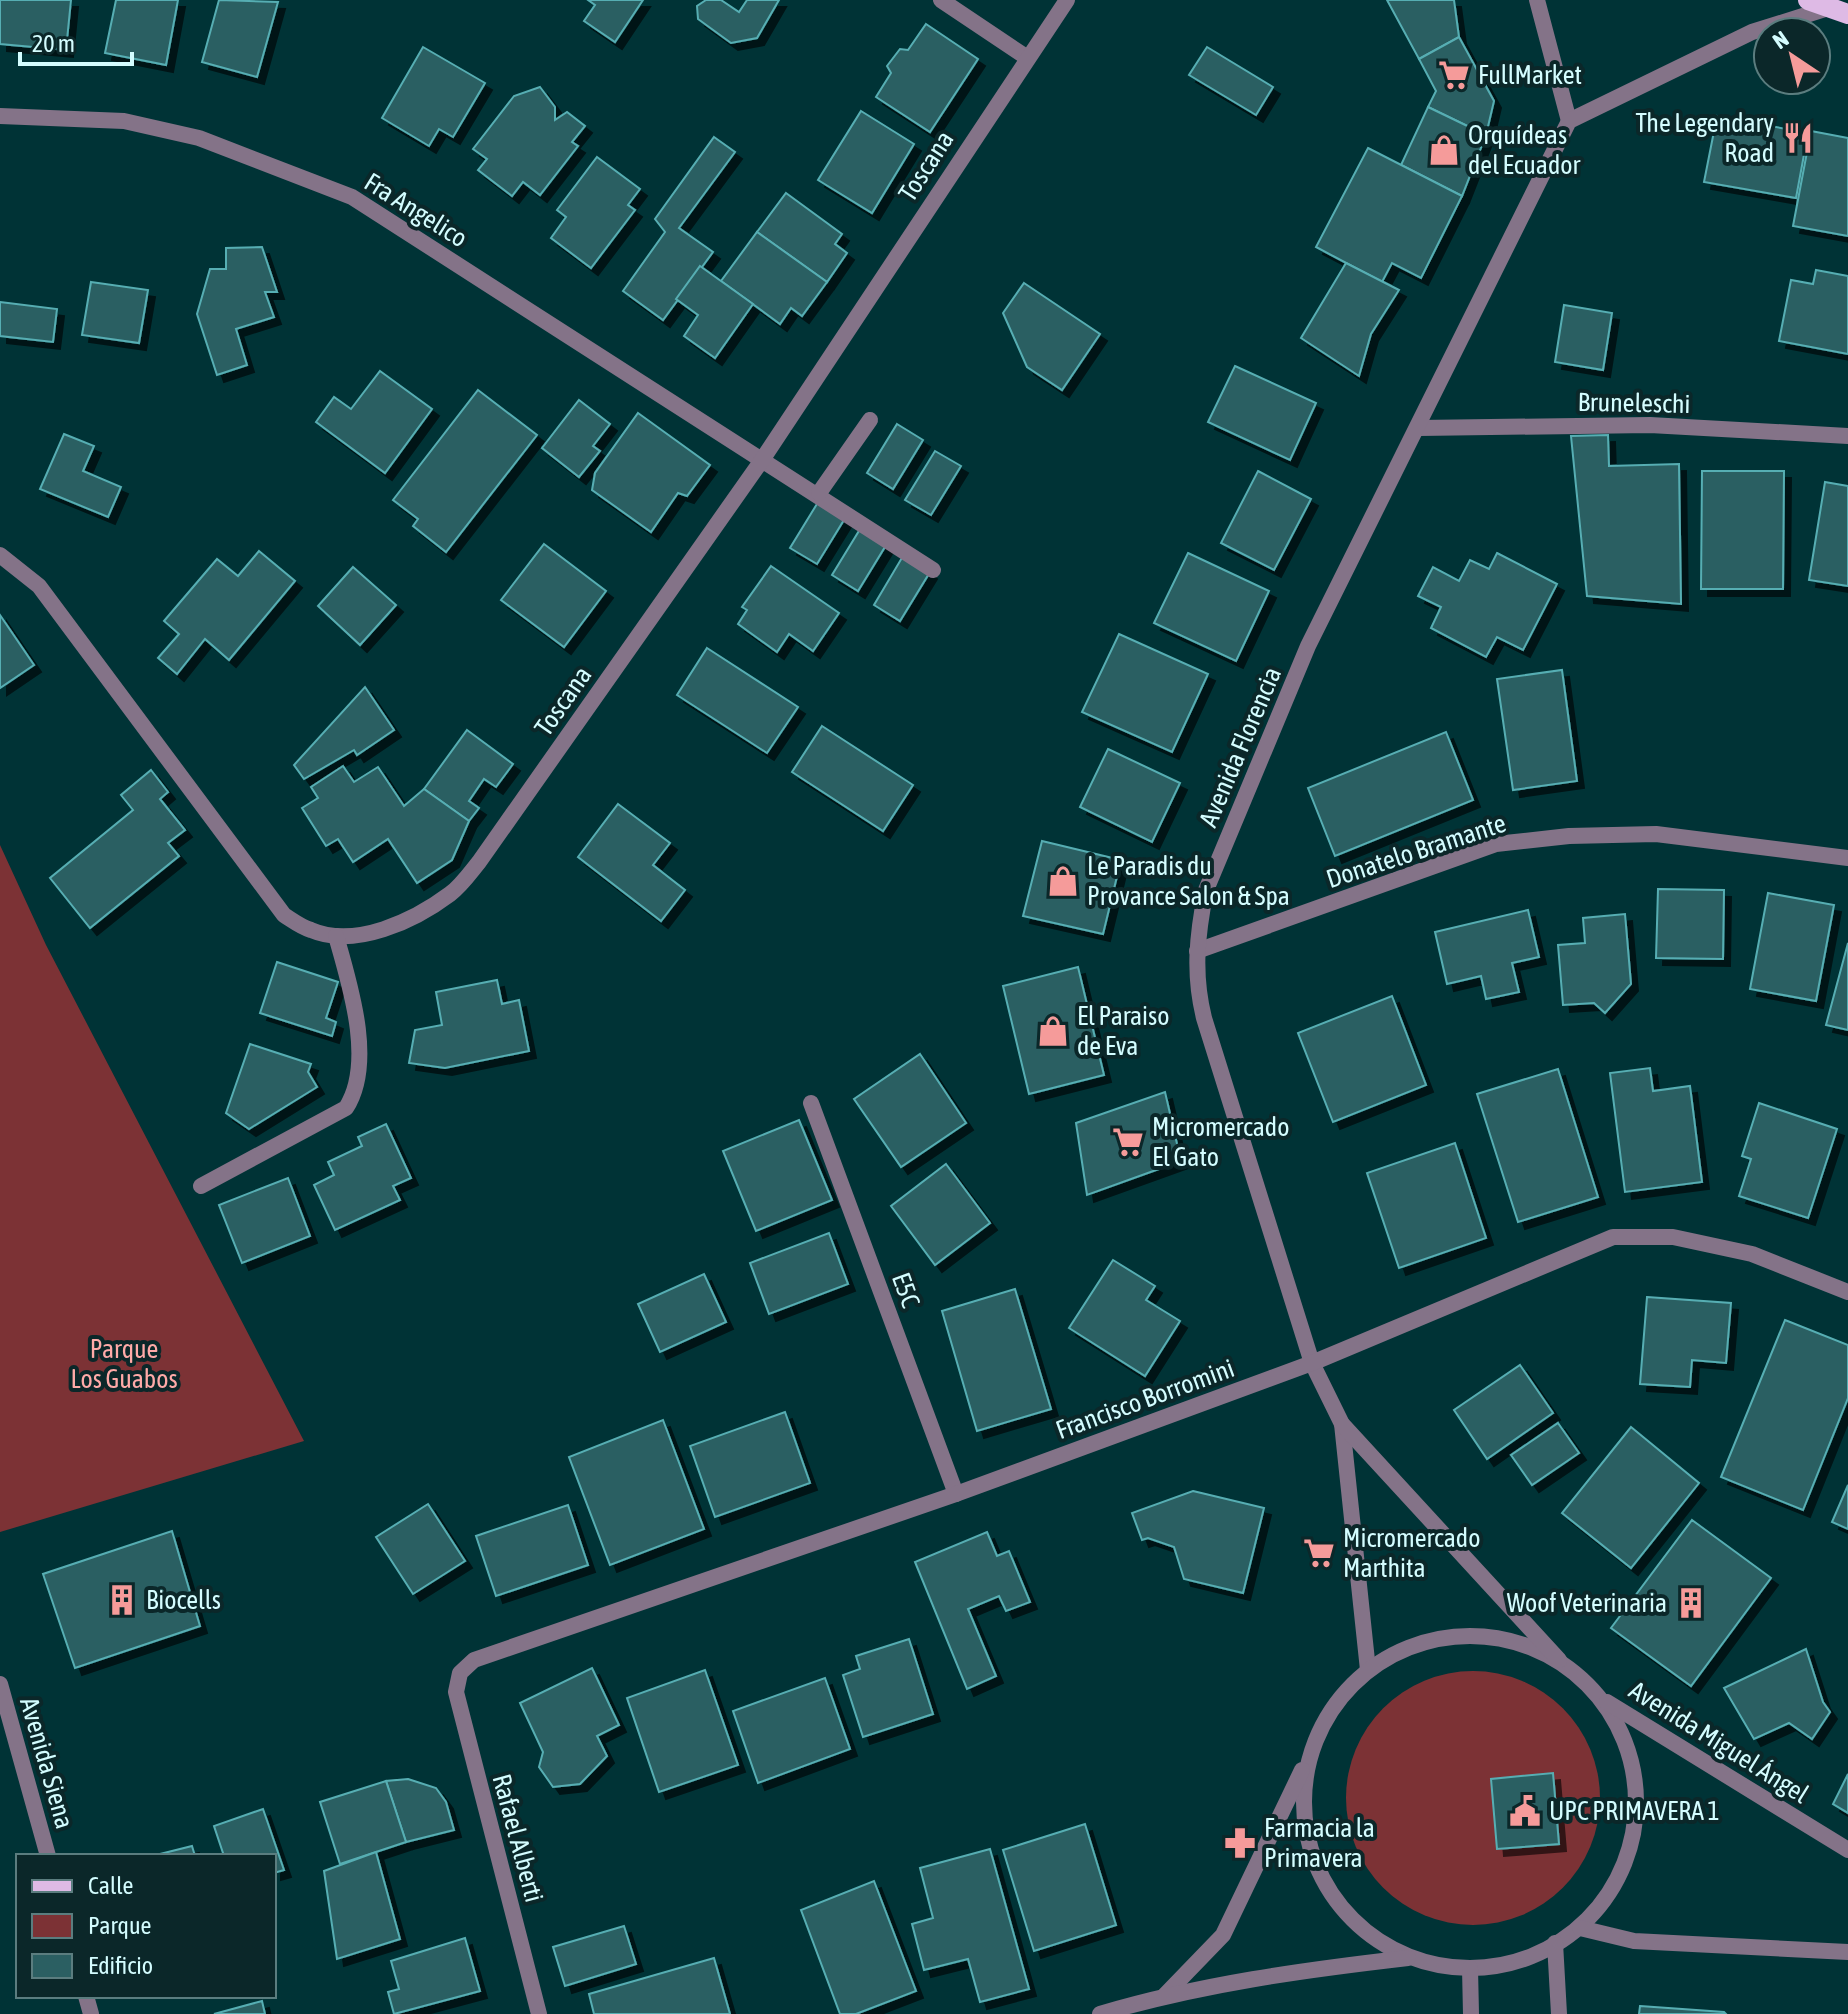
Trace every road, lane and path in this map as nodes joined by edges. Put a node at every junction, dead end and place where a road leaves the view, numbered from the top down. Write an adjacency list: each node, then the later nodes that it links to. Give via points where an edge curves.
1 (941, 0): 6 (street)
2 (1067, 0): 6 (street, Toscana)
3 (1537, 0): 8 (street)
4 (1808, 0): 5 (main road)
5 (1834, 7): 8 (street, via 1752,32)
6 (1026, 57): 12 (street, Toscana)
7 (0, 116): 12 (street, Fra Angelico, via 124,121 199,138 352,197)
8 (1569, 121): 10 (street, Avenida Florencia)
9 (870, 420): 13 (street)
10 (1419, 428): 11 (street, Bruneleschi, via 1650,425); 18 (street, Avenida Florencia, via 1308,646 1206,890)
11 (1848, 436)
12 (762, 460): 13 (street, Fra Angelico); 17 (street, Toscana, via 479,862 451,893 416,915 380,931)
13 (819, 493): 15 (street, Fra Angelico)
14 (0, 555): 17 (street, Toscana, via 39,586 284,915 312,931)
15 (933, 570)
16 (1848, 858): 18 (street, Donatelo Bramante, via 1656,834 1496,844)
17 (336, 936): 20 (street, via 353,993 357,1090 346,1108)
18 (1197, 951): 22 (street, Avenida Florencia, via 1195,982 1204,1018)
19 (811, 1103): 24 (street, E5C)
20 (201, 1186)
21 (1848, 1292): 22 (street, Francisco Borromini, via 1752,1254 1673,1237 1613,1237)
22 (1312, 1363): 23 (street, Avenida Florencia); 24 (street, Francisco Borromini)
23 (1342, 1424): 25 (street, Avenida Florencia); 26 (street, Avenida Florencia)
24 (956, 1494): 27 (street, Francisco Borromini, via 474,1660)
25 (1559, 1660): 26 (street, via 1513,1639 1462,1634 1412,1645); 29 (street)
26 (1368, 1670): 30 (street, via 1333,1707)
27 (460, 1673): 39 (street, Rafael Alberti, via 456,1692)
28 (0, 1684): 32 (street, Avenida Siena)
29 (1605, 1701): 31 (street, Avenida Miguel Ángel); 33 (street, via 1628,1744 1638,1794 1632,1843 1613,1890)
30 (1310, 1752): 36 (street, via 1304,1813 1308,1843 1324,1885 1352,1921 1388,1948); 38 (street, via 1223,1935)
31 (1848, 1850)
32 (47, 1854)
33 (1580, 1928): 34 (street); 35 (street, via 1634,1941)
34 (1555, 1943): 37 (street, via 1524,1959); 42 (street)
35 (1848, 1952)
36 (1414, 1958): 37 (street, via 1438,1967); 38 (street)
37 (1470, 1968): 41 (street)
38 (1165, 1995): 40 (street)
39 (539, 2014)
40 (1100, 2014)
41 (1471, 2014)
42 (1559, 2014)

